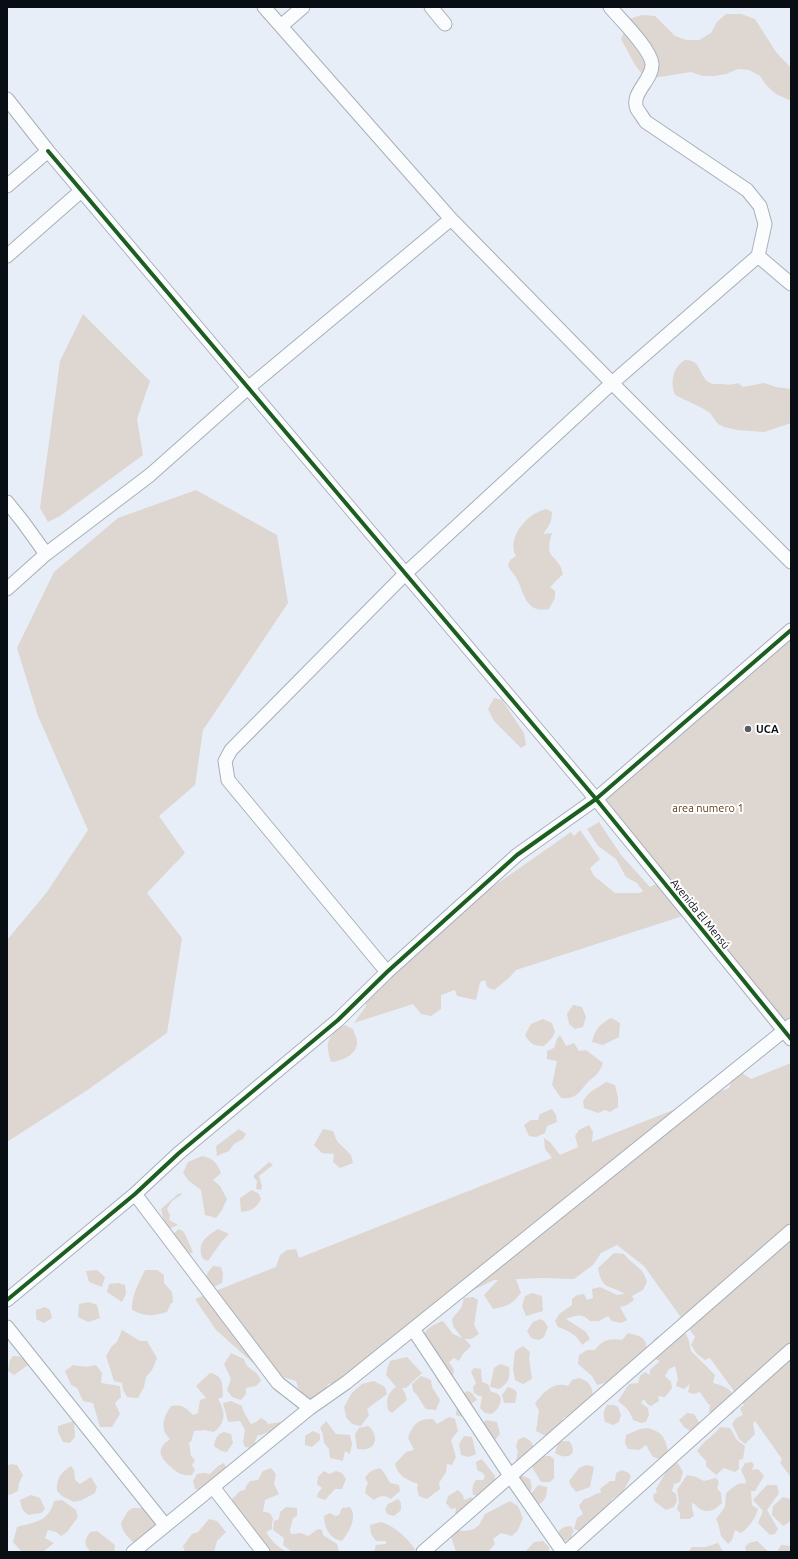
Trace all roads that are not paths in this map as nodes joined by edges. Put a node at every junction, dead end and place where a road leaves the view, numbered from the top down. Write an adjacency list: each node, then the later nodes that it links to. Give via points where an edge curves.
1 (264, 7): 6 (street)
2 (303, 7): 6 (street)
3 (431, 7): 5 (street)
4 (610, 7): 13 (street, via 646,48 652,63 650,75 637,96 637,108 646,122 747,190 760,206 765,224)
5 (445, 24)
6 (281, 26): 11 (street)
7 (7, 99): 8 (street, Avenida El Mensú)
8 (48, 151): 9 (street); 10 (street, Avenida El Mensú)
9 (7, 186)
10 (81, 191): 12 (street); 16 (street, Avenida El Mensú)
11 (452, 219): 15 (street); 16 (street)
12 (7, 256)
13 (758, 256): 14 (street); 15 (street)
14 (791, 284)
15 (612, 383): 19 (street); 20 (street)
16 (248, 388): 18 (street, via 150,475); 20 (street, Avenida El Mensú)
17 (7, 502): 18 (street)
18 (46, 554): 21 (street)
19 (791, 562)
20 (405, 574): 23 (street, Avenida El Mensú); 24 (street, via 231,750 225,760 228,780)
21 (7, 589)
22 (791, 630): 23 (street)
23 (596, 799): 24 (street, via 517,855); 25 (street, Avenida El Mensú)
24 (387, 972): 26 (street, via 338,1020 179,1153)
25 (788, 1031): 30 (street)
26 (135, 1194): 28 (street); 32 (street, via 278,1383)
27 (791, 1231): 33 (street)
28 (7, 1300)
29 (7, 1327): 35 (street)
30 (412, 1329): 32 (street, via 347,1382); 33 (street)
31 (791, 1350): 39 (street)
32 (310, 1408): 34 (street)
33 (510, 1477): 38 (street); 39 (street)
34 (213, 1487): 35 (street); 37 (street)
35 (166, 1525): 36 (street)
36 (132, 1552)
37 (263, 1552)
38 (423, 1552)
39 (564, 1552)

